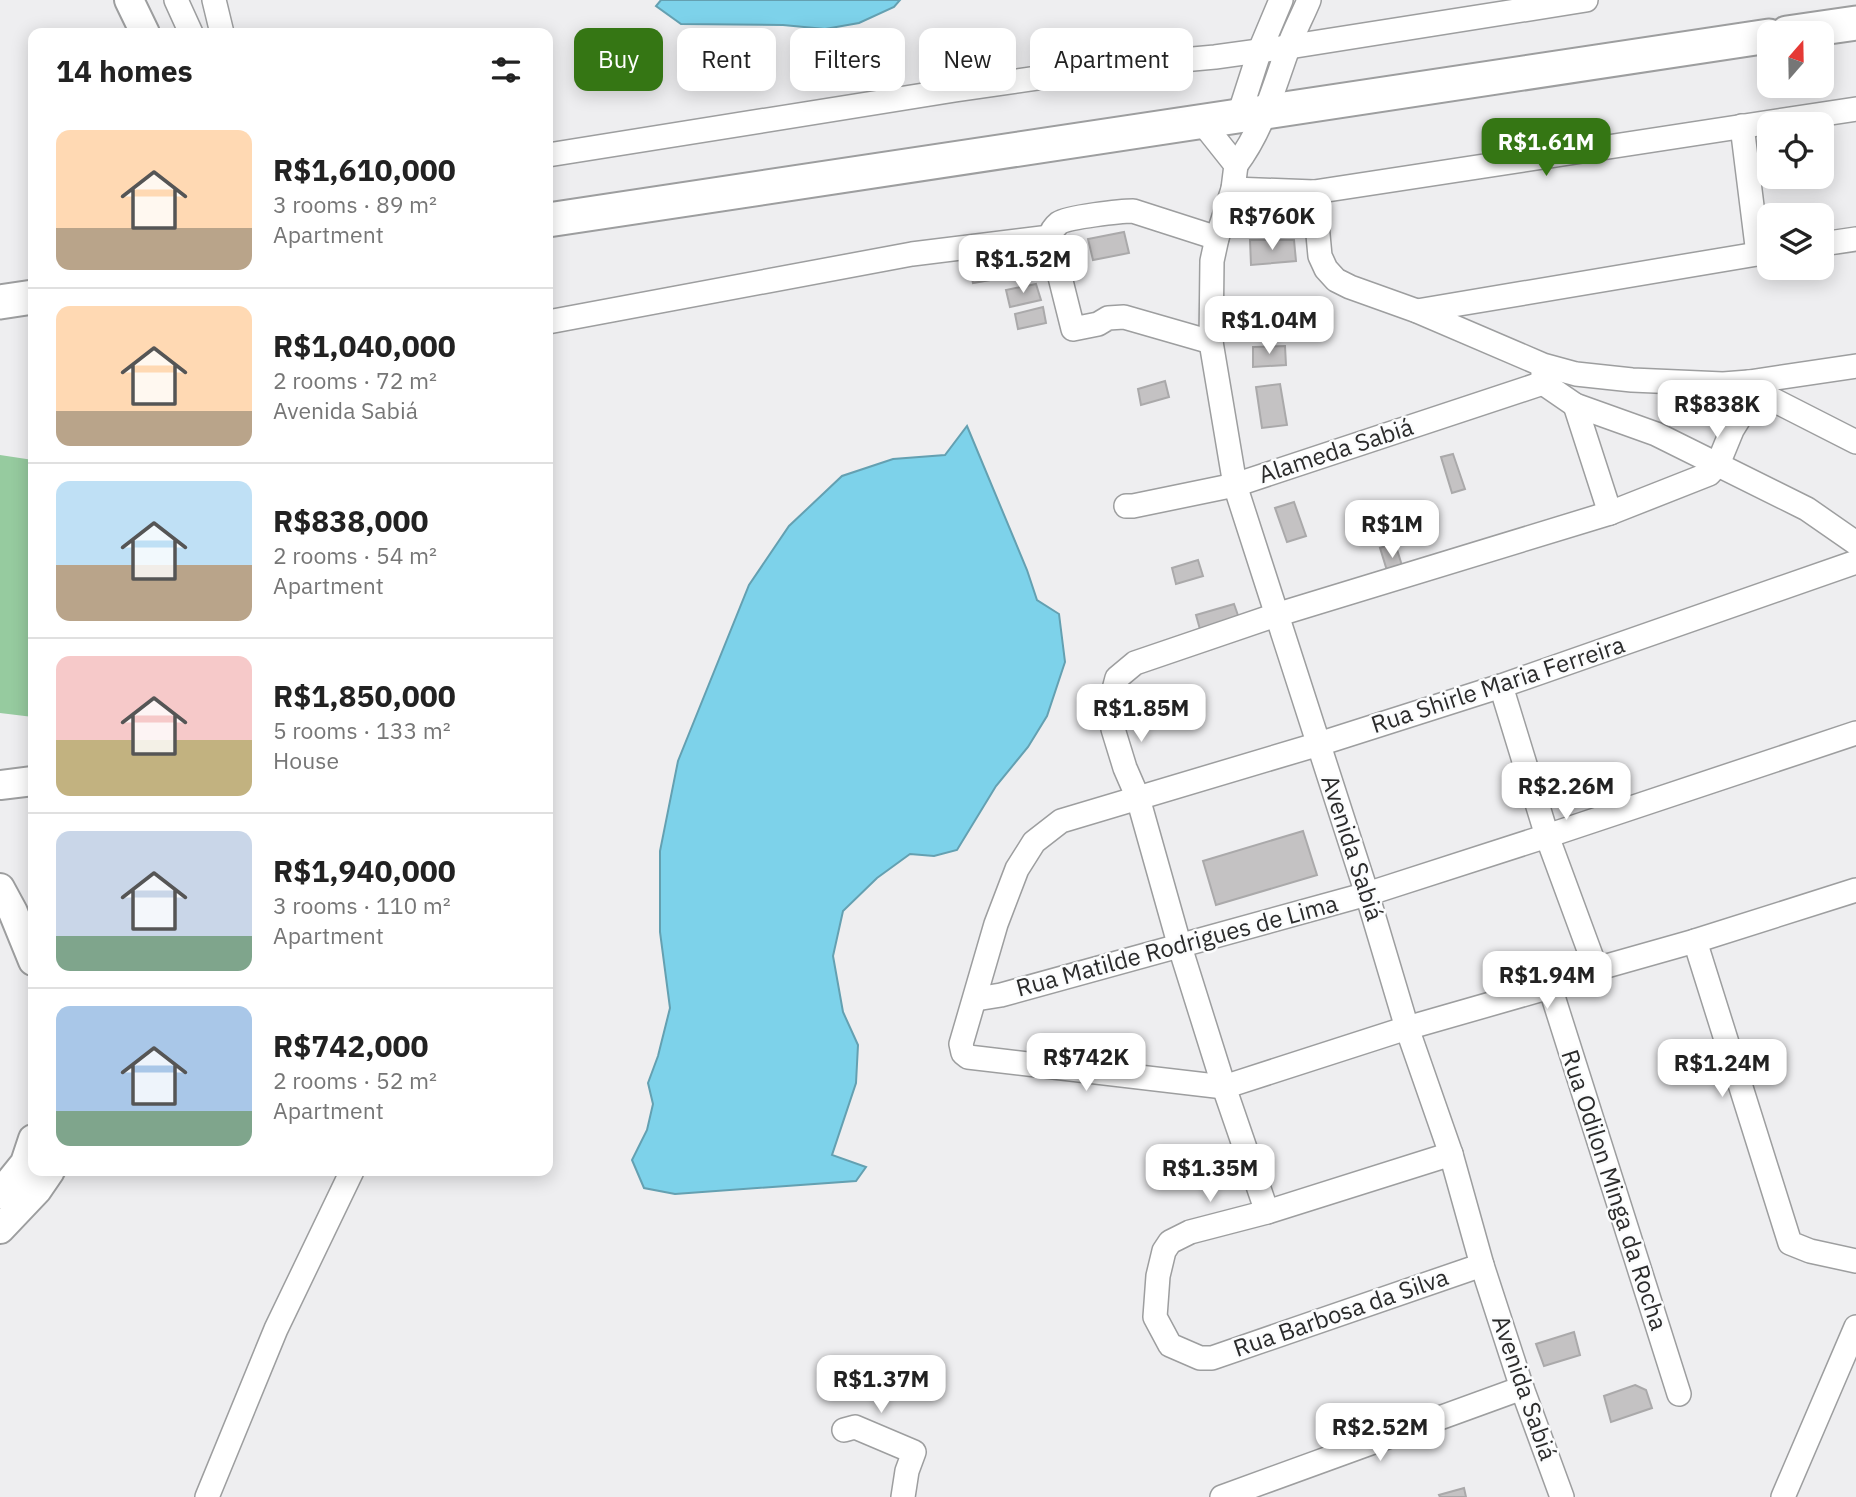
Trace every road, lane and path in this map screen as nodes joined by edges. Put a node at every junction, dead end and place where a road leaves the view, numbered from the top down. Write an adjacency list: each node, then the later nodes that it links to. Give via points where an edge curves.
1 (129, 0): 9 (main road)
2 (176, 0): 10 (street)
3 (214, 0): 11 (street)
4 (1281, 0): 14 (street)
5 (1309, 0): 13 (street)
6 (1586, 0): 13 (street)
7 (1856, 23): 8 (highway)
8 (1834, 26)
9 (143, 28)
10 (189, 28)
11 (221, 28)
12 (1757, 38): 16 (highway)
13 (1288, 47): 14 (street); 16 (street)
14 (1260, 50): 16 (street); 19 (street, via 955,90)
15 (1856, 109): 18 (street)
16 (1253, 113): 17 (highway); 20 (street, via 1245,154)
17 (1202, 121): 20 (street); 24 (highway)
18 (1742, 126): 22 (street); 23 (street)
19 (553, 154)
20 (1236, 165): 21 (street, Avenida Sabiá)
21 (1233, 189): 22 (street); 26 (street, Avenida Sabiá)
22 (1314, 192): 32 (street, via 1320,256 1326,269 1350,287)
23 (1757, 213)
24 (553, 219)
25 (1050, 237): 26 (street, via 1060,222 1119,211 1133,211); 33 (street, via 912,254); 34 (street, via 1073,328 1124,317)
26 (1217, 237): 34 (street, Avenida Sabiá, via 1212,261)
27 (1856, 239): 28 (street)
28 (1834, 242)
29 (1757, 254): 32 (street)
30 (28, 298): 31 (highway)
31 (0, 302)
32 (1417, 311): 36 (street)
33 (553, 321)
34 (1211, 342): 41 (street, Avenida Sabiá)
35 (1856, 366): 37 (street)
36 (1543, 374): 37 (street); 38 (street); 41 (street, Alameda Sabiá)
37 (1752, 387): 39 (street); 40 (street)
38 (1575, 405): 40 (street, via 1656,434); 43 (street)
39 (1856, 442)
40 (1718, 464): 43 (street, via 1709,474); 44 (street, via 1807,509)
41 (1235, 485): 42 (street, Alameda Sabiá); 46 (street, Avenida Sabiá)
42 (1126, 506)
43 (1610, 513): 46 (street)
44 (1856, 543)
45 (1856, 562): 47 (street, Rua Shirle Maria Ferreira)
46 (1276, 615): 49 (street, Avenida Sabiá); 52 (street, via 1135,663 1117,678 1113,729)
47 (1502, 686): 49 (street, Rua Shirle Maria Ferreira); 53 (street)
48 (1856, 733): 53 (street, Rua Matilde Rodrigues de Lima)
49 (1319, 744): 52 (street, Rua Shirle Maria Ferreira); 56 (street, Avenida Sabiá)
50 (28, 782): 51 (main road)
51 (0, 785)
52 (1138, 798): 58 (street); 62 (street, Rua Shirle Maria Ferreira, via 1061,821 1034,842 1017,869 996,924)
53 (1547, 836): 56 (street, Rua Matilde Rodrigues de Lima); 60 (street)
54 (0, 888): 59 (main road)
55 (1856, 890): 57 (street)
56 (1367, 894): 58 (street, Rua Matilde Rodrigues de Lima); 63 (street, Avenida Sabiá)
57 (1695, 942): 60 (street); 72 (street, via 1790,1242)
58 (1180, 947): 62 (street, Rua Matilde Rodrigues de Lima); 64 (street)
59 (28, 949)
60 (1596, 969): 61 (street)
61 (1550, 987): 63 (street); 76 (street, Rua Odilon Minga da Rocha)
62 (975, 999): 64 (street, via 961,1044 968,1057)
63 (1407, 1028): 64 (street); 66 (street, Avenida Sabiá)
64 (1224, 1087): 70 (street)
65 (28, 1152): 69 (main road)
66 (1451, 1154): 70 (street); 73 (street, Avenida Sabiá)
67 (47, 1176): 71 (main road)
68 (350, 1176): 78 (street, via 276,1329)
69 (0, 1194)
70 (1267, 1212): 73 (street, Rua Barbosa da Silva, via 1170,1242 1158,1276 1155,1317 1170,1345 1200,1358 1212,1358)
71 (0, 1229)
72 (1856, 1261)
73 (1482, 1265): 75 (street, Avenida Sabiá)
74 (1856, 1326): 82 (street)
75 (1522, 1388): 80 (street); 81 (street, Avenida Sabiá)
76 (1679, 1394)
77 (844, 1430): 79 (street, via 855,1427 914,1452)
78 (207, 1497)
79 (903, 1497)
80 (1222, 1497)
81 (1562, 1497)
82 (1783, 1497)

